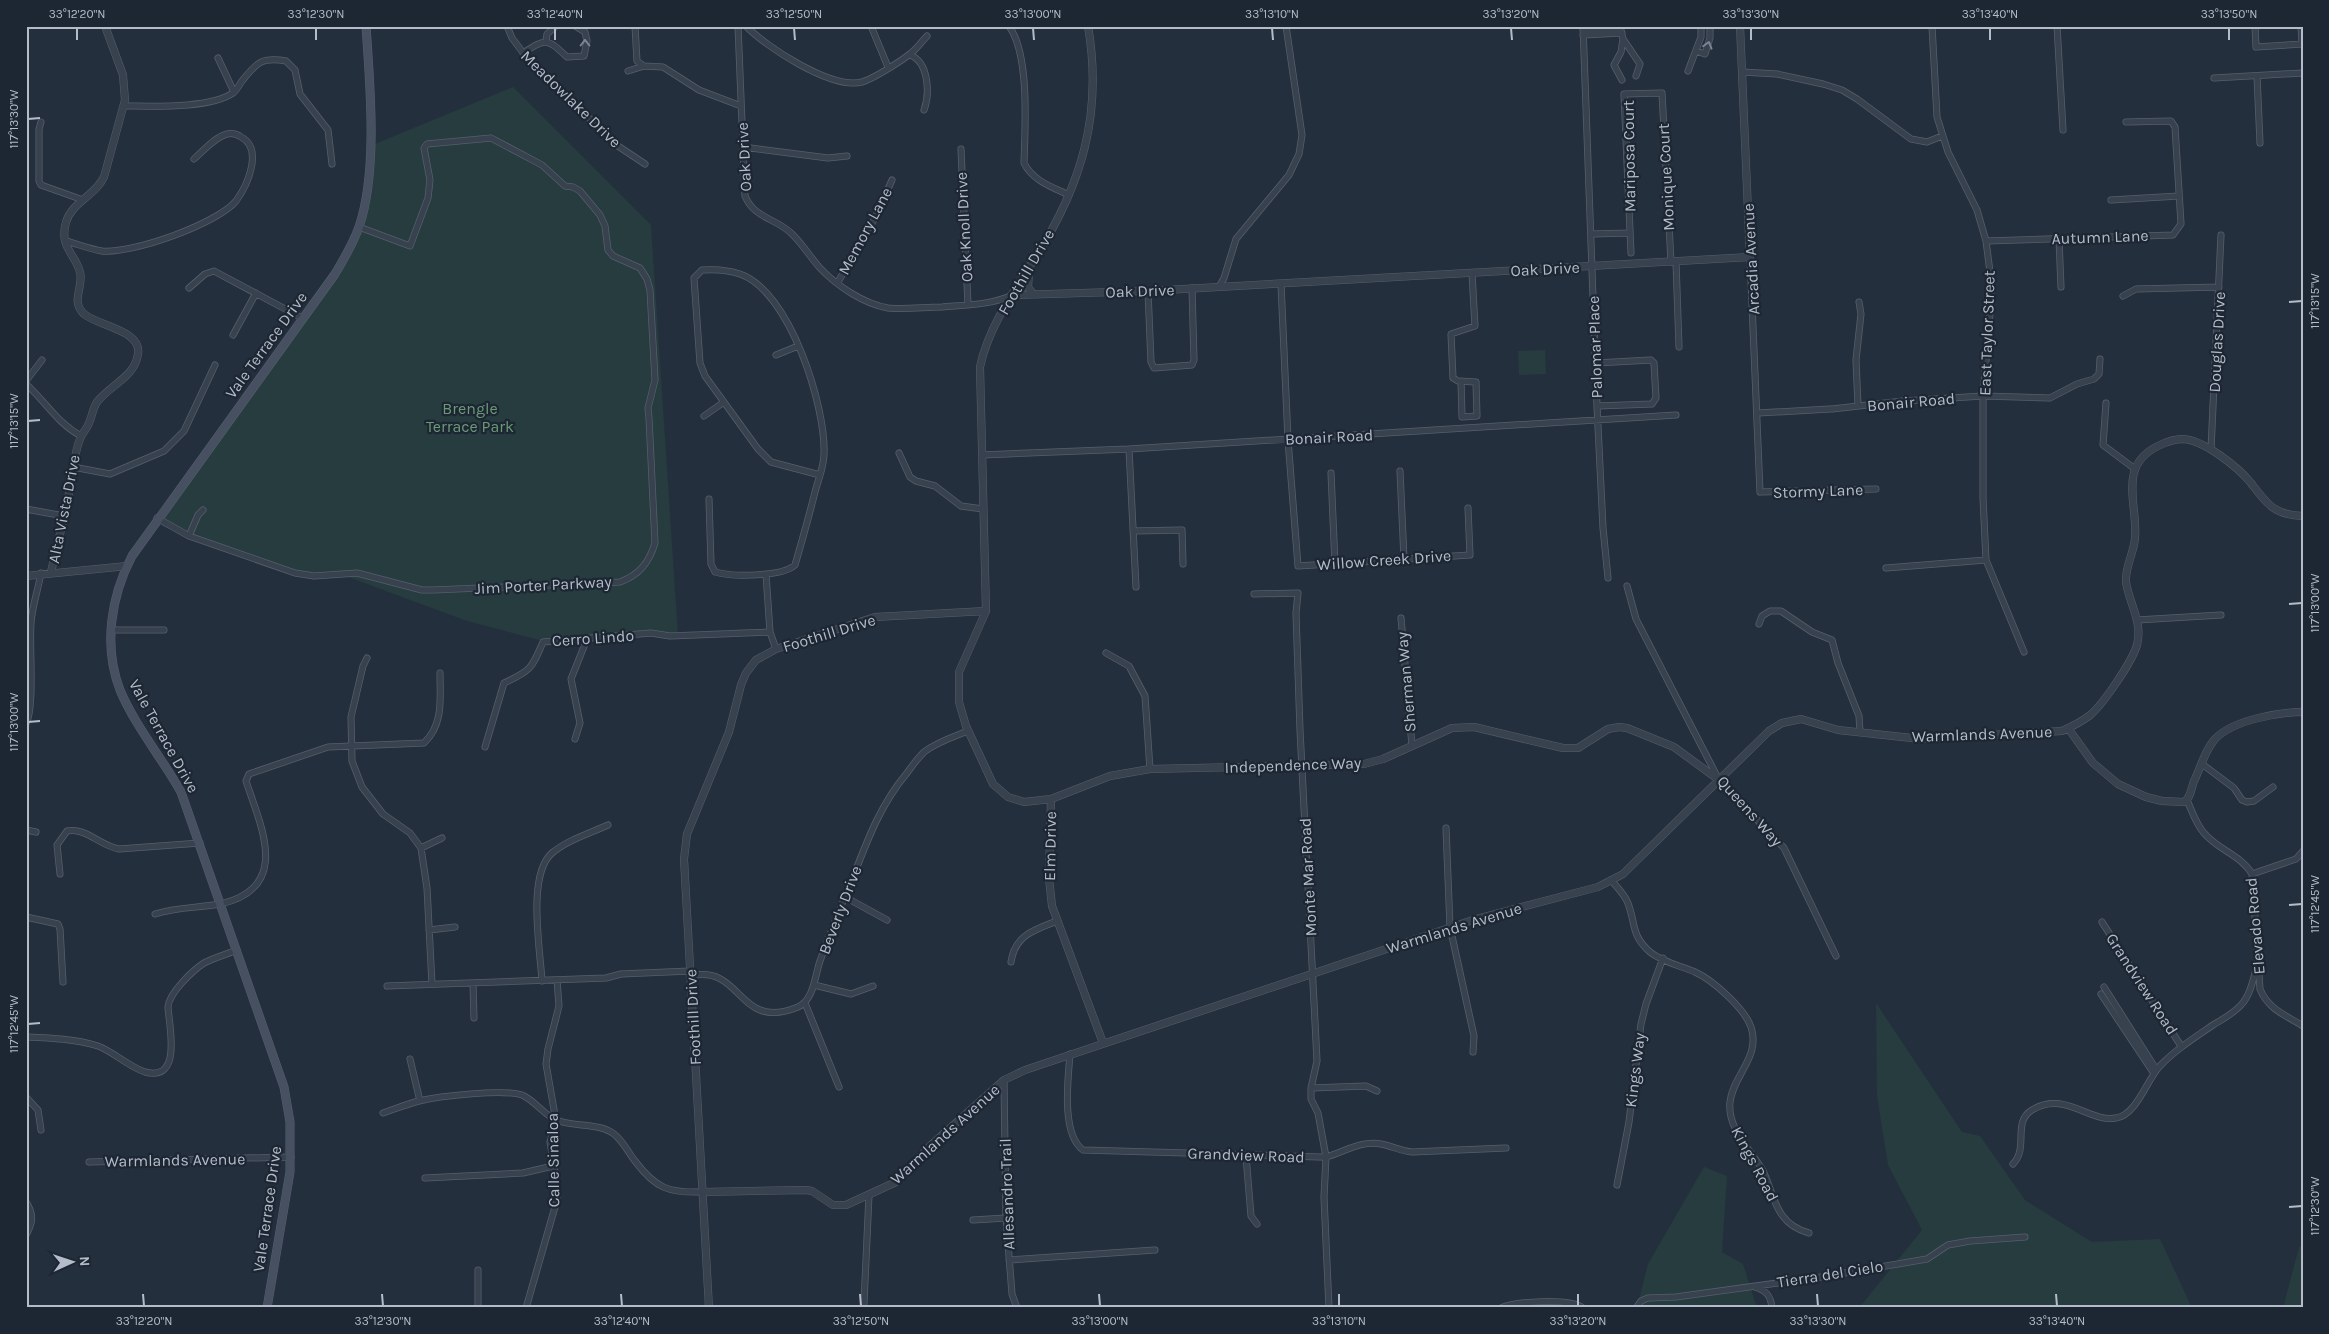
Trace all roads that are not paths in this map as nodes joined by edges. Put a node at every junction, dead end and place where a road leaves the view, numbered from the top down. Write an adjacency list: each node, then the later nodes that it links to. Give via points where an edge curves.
1 (105, 26): 41 (street, Alta Vista Drive, via 123,75)
2 (366, 26): 60 (main road, Vale Terrace Drive, via 371,95 370,146 368,186)
3 (507, 26): 26 (street, Meadowlake Drive)
4 (556, 26): 23 (street, via 548,33)
5 (575, 26): 23 (street, one-way to 5, via 567,57 584,56 585,32)
6 (635, 26): 29 (street, via 637,61)
7 (738, 26): 42 (street, Oak Drive)
8 (746, 26): 30 (street, via 795,63 849,83 861,83)
9 (870, 26): 30 (street)
10 (1009, 26): 56 (street, via 1019,51 1024,81 1024,163 1041,182)
11 (1088, 26): 56 (street, Foothill Drive, via 1094,97 1089,135 1080,170)
12 (1286, 26): 75 (street, via 1302,135 1299,154 1289,175 1236,239)
13 (1701, 26): 25 (street)
14 (1710, 26): 25 (street, one-way to 14, via 1705,54)
15 (1740, 26): 33 (street, Arcadia Avenue)
16 (1932, 26): 47 (street, East Taylor Street, via 1937,117)
17 (2057, 26): 46 (street)
18 (2255, 26): 24 (street, via 2256,47)
19 (2301, 26): 24 (street)
20 (1583, 30): 21 (street); 62 (street, Palomar Place)
21 (1621, 31): 35 (street, Mariposa Court, via 1640,64); 38 (street, via 1622,48 1614,65)
22 (927, 36): 27 (street)
23 (546, 41): 26 (street)
24 (2302, 44)
25 (1696, 51): 32 (street)
26 (523, 53): 54 (street, Meadowlake Drive, via 618,146)
27 (910, 55): 30 (street); 43 (street, via 916,58 928,84)
28 (218, 58): 39 (street)
29 (644, 66): 31 (street); 42 (street, via 663,67 700,90)
30 (888, 67)
31 (628, 71)
32 (1688, 71)
33 (1742, 72): 47 (street, via 1777,74 1842,90 1911,139 1927,142); 68 (street, Arcadia Avenue)
34 (2303, 73): 36 (street)
35 (1636, 76)
36 (2257, 76): 37 (street); 48 (street)
37 (2214, 78)
38 (1622, 80)
39 (234, 92): 41 (street, via 189,106); 53 (street, via 253,66 263,60 275,59 290,64 296,70 300,94 328,130)
40 (1662, 93): 61 (street, Mariposa Court, via 1624,94); 69 (street, Monique Court)
41 (124, 106): 58 (street, Alta Vista Drive, via 101,184)
42 (741, 106): 49 (street, Oak Drive)
43 (924, 110)
44 (41, 122): 58 (street, via 41,185)
45 (2126, 122): 57 (street, Autumn Lane, via 2171,121 2176,127)
46 (2063, 130)
47 (1942, 136): 66 (street, East Taylor Street, via 1977,210)
48 (2260, 143)
49 (743, 147): 51 (street, via 828,158); 73 (street, Oak Drive, via 745,196 749,206 790,232 822,270)
50 (961, 149): 86 (street, Oak Knoll Drive)
51 (847, 156)
52 (194, 159): 65 (street, via 228,134 244,138 251,147 247,183 234,204 217,216 153,243 128,249 103,251)
53 (332, 164)
54 (644, 164)
55 (892, 180): 73 (street, Memory Lane, via 875,218)
56 (1069, 195): 70 (street, Foothill Drive)
57 (2179, 196): 59 (street); 64 (street, Autumn Lane, via 2180,224 2173,235)
58 (83, 200): 65 (street, Alta Vista Drive, via 70,214)
59 (2111, 200)
60 (359, 227): 87 (main road, Vale Terrace Drive, via 335,274); 129 (street, Jim Porter Parkway, via 410,246 428,198 430,180 424,148 427,144 491,138 542,165 565,186 573,187 585,197 600,214 612,256 640,268 650,290 655,380 648,408 655,544 651,557 632,577 620,582 422,590 357,573 314,576 294,573)
61 (1630, 233): 62 (street); 67 (street, Mariposa Court)
62 (1592, 234): 71 (street, Palomar Place)
63 (2221, 235): 77 (street, Douglas Drive)
64 (2059, 239): 66 (street, Autumn Lane); 76 (street)
65 (66, 241): 107 (street, Alta Vista Drive, via 80,273 76,297 82,313 129,335 139,352 127,375 97,402)
66 (1986, 241): 98 (street, East Taylor Street, via 1991,301)
67 (1631, 253)
68 (1750, 258): 69 (street, Oak Drive); 103 (street, Arcadia Avenue)
69 (1673, 262): 71 (street, Oak Drive); 90 (street, Monique Court)
70 (1031, 265): 82 (street, via 1027,282); 83 (street, Foothill Drive)
71 (1593, 266): 72 (street, Oak Drive); 94 (street, Palomar Place)
72 (1472, 273): 74 (street, Oak Drive); 96 (street, via 1475,326 1451,334 1453,378)
73 (838, 282): 86 (street, Oak Drive, via 867,302 886,308)
74 (1281, 284): 75 (street, Oak Drive); 108 (street)
75 (1219, 286): 79 (street, Oak Drive)
76 (2061, 287)
77 (2219, 287): 84 (street, via 2136,289); 110 (street, Douglas Drive)
78 (188, 288): 81 (street, via 214,271)
79 (1192, 288): 80 (street, Oak Drive); 80 (street, via 1192,365 1154,368 1151,362)
80 (1148, 291): 82 (street, Oak Drive)
81 (256, 293): 87 (street); 88 (street)
82 (1034, 294): 83 (street, Oak Drive)
83 (1013, 295): 86 (street, Oak Drive); 112 (street, Foothill Drive, via 982,358 979,380)
84 (2123, 296)
85 (1859, 302): 102 (street)
86 (968, 305)
87 (302, 318): 127 (main road, Vale Terrace Drive)
88 (232, 335)
89 (798, 346): 91 (street); 99 (street, via 774,304 754,283 741,275 714,269 702,270 694,278 700,363 705,376); 117 (street, via 824,433)
90 (1680, 347)
91 (776, 355)
92 (2100, 359): 98 (street, Bonair Road, via 2099,374 2094,379 2050,398)
93 (42, 360): 97 (street)
94 (1596, 363): 101 (street, Palomar Place); 101 (street, via 1651,360 1654,362 1656,398 1652,404)
95 (214, 365): 113 (street, via 184,431 164,451 110,474)
96 (1460, 381): 96 (street, via 1476,382 1477,416 1462,417)
97 (26, 383): 107 (street, via 60,423)
98 (1984, 396): 102 (street, Bonair Road); 131 (street, East Taylor Street)
99 (724, 402): 104 (street); 117 (street, via 771,462)
100 (2106, 404): 114 (street, via 2103,445)
101 (1597, 406): 106 (street, Palomar Place)
102 (1858, 406): 103 (street, Bonair Road)
103 (1758, 413): 119 (street, Arcadia Avenue)
104 (704, 416)
105 (1676, 416): 106 (street, Bonair Road)
106 (1598, 420): 108 (street, Bonair Road); 140 (street, Palomar Place)
107 (81, 436): 113 (street, Alta Vista Drive)
108 (1288, 440): 109 (street, Bonair Road); 133 (street, Willow Creek Drive, via 1298,566)
109 (1129, 449): 112 (street, Bonair Road); 128 (street)
110 (2211, 449): 114 (street, via 2189,440 2169,440 2148,451); 126 (street, via 2242,474 2268,505 2278,511)
111 (899, 453): 123 (street, via 910,477 935,486 961,506)
112 (982, 455): 123 (street, Foothill Drive)
113 (73, 467): 125 (street, Alta Vista Drive)
114 (2135, 469): 147 (street, Warmlands Avenue, via 2132,488 2136,538 2126,577)
115 (1400, 471): 130 (street)
116 (1331, 473): 133 (street)
117 (820, 475): 138 (street, via 795,565 789,571)
118 (1876, 489): 119 (street, Stormy Lane)
119 (1760, 492)
120 (709, 499): 138 (street, via 711,564 715,572)
121 (1468, 508): 130 (street, Willow Creek Drive, via 1470,555)
122 (26, 509): 125 (street)
123 (982, 509): 144 (street, Foothill Drive)
124 (203, 510): 129 (street)
125 (64, 516): 136 (street, Alta Vista Drive)
126 (2303, 516)
127 (157, 518): 129 (street, Jim Porter Parkway); 134 (main road, Vale Terrace Drive)
128 (1133, 531): 132 (street, via 1182,530); 142 (street)
129 (189, 536)
130 (1404, 559): 133 (street, Willow Creek Drive)
131 (1986, 560): 135 (street); 154 (street, East Taylor Street)
132 (1183, 564)
133 (1335, 564)
134 (127, 566): 136 (street); 149 (main road, Vale Terrace Drive, via 116,596)
135 (1886, 568)
136 (52, 572): 137 (street, Alta Vista Drive)
137 (41, 573): 139 (street, Alta Vista Drive); 159 (street, via 31,621 31,710)
138 (766, 574): 151 (street)
139 (26, 576)
140 (1608, 578)
141 (1627, 586): 170 (street, Queens Way, via 1636,619)
142 (1136, 587)
143 (1254, 594): 168 (street, Monte Mar Road, via 1298,593)
144 (986, 611): 153 (street, Foothill Drive, via 875,617); 161 (street, Elm Drive, via 959,672 959,702)
145 (2221, 615): 147 (street)
146 (1401, 618): 165 (street, Sherman Way)
147 (2138, 620): 160 (street, Warmlands Avenue, via 2137,644 2122,673 2089,716)
148 (1759, 624): 162 (street, via 1762,616 1770,611 1780,611 1812,632 1832,640 1859,716)
149 (111, 630): 150 (street); 179 (main road, Vale Terrace Drive, via 120,690 181,792)
150 (164, 630)
151 (770, 632): 152 (street, Cerro Lindo, via 670,636 651,633); 153 (street)
152 (587, 639): 163 (street, via 571,679 580,724); 166 (street, Cerro Lindo, via 543,642 533,666 504,683)
153 (776, 649): 200 (street, Foothill Drive, via 756,660 746,673 729,732 687,834 684,859)
154 (2024, 652)
155 (1106, 653): 169 (street, via 1129,666 1145,696)
156 (367, 658): 164 (street, via 351,717)
157 (440, 673): 164 (street, via 440,712 430,737 424,743)
158 (2303, 712): 167 (street, via 2278,712 2231,728 2216,738)
159 (26, 724)
160 (2068, 728): 162 (street, Warmlands Avenue, via 2062,731 1921,739); 173 (street, via 2093,763 2126,788 2162,801)
161 (968, 731): 172 (street, Elm Drive, via 998,789 1008,797 1024,802); 185 (street, Beverly Drive, via 939,742 923,754 891,792 876,817)
162 (1860, 732): 170 (street, Warmlands Avenue, via 1838,730 1801,719 1783,723 1769,731)
163 (575, 739)
164 (351, 746): 180 (street, via 352,761 362,787 383,814 410,833); 186 (street, via 328,747 249,774 246,781 267,845 266,863 252,888)
165 (1412, 746): 168 (street, Independence Way, via 1364,764); 170 (street, Independence Way, via 1452,728 1474,727 1563,748 1578,748 1608,729 1619,727 1674,748)
166 (485, 747)
167 (2202, 764): 171 (street, via 2247,802 2254,801); 173 (street)
168 (1302, 766): 169 (street, Independence Way); 201 (street, Monte Mar Road)
169 (1150, 769): 172 (street, Independence Way, via 1110,776)
170 (1719, 780): 184 (street, Warmlands Avenue, via 1623,874); 196 (street, Queens Way, via 1784,848)
171 (2273, 787)
172 (1051, 799): 190 (street, Elm Drive, via 1049,888)
173 (2187, 800): 183 (street, Elevado Road, via 2202,832 2242,861)
174 (608, 826): 203 (street, via 558,848 539,874)
175 (1446, 828): 193 (street)
176 (26, 830): 177 (street)
177 (36, 832)
178 (442, 838): 180 (street)
179 (200, 843): 182 (street, via 119,849 74,830 67,831 57,845); 186 (main road, Vale Terrace Drive)
180 (421, 848): 194 (street)
181 (2303, 851): 183 (street, via 2296,859)
182 (60, 874)
183 (2252, 874): 198 (street, Elevado Road)
184 (1611, 880): 193 (street, Warmlands Avenue, via 1598,888); 197 (street, Kings Road, via 1628,903 1638,938 1652,954)
185 (844, 897): 189 (street); 207 (street, Beverly Drive)
186 (221, 904): 187 (street, via 174,908); 195 (main road, Vale Terrace Drive)
187 (155, 914)
188 (26, 917): 204 (street, via 58,924)
189 (888, 920)
190 (1056, 921): 199 (street, via 1020,938); 216 (street, Elm Drive)
191 (2102, 922): 217 (street, Grandview Road)
192 (455, 927): 194 (street)
193 (1450, 928): 201 (street, Warmlands Avenue); 218 (street, via 1474,1036)
194 (429, 930): 206 (street)
195 (237, 950): 215 (street, via 204,964 174,990 168,1000 172,1059 159,1071 145,1072 98,1046); 233 (main road, Vale Terrace Drive, via 284,1087)
196 (1836, 956)
197 (1663, 958): 239 (street, Kings Way, via 1641,1024); 246 (street, Kings Road, via 1698,973 1744,1013 1753,1034 1753,1048 1730,1100 1732,1120 1762,1170 1782,1215 1790,1224)
198 (2259, 959): 214 (street, Elevado Road, via 2260,989 2265,1001); 217 (street, Grandview Road, via 2242,1005)
199 (1011, 962)
200 (690, 973): 202 (street, via 621,974 606,978); 212 (street, via 721,978 754,1009 764,1013 785,1012); 240 (street, Foothill Drive)
201 (1313, 973): 216 (street, Warmlands Avenue); 224 (street, Monte Mar Road, via 1317,1061)
202 (557, 980): 203 (street); 229 (street, Calle Sinaloa, via 559,1006 546,1064)
203 (542, 981): 205 (street)
204 (63, 982)
205 (473, 983): 206 (street); 213 (street)
206 (432, 984): 208 (street)
207 (814, 985): 209 (street, via 851,994); 212 (street, Beverly Drive)
208 (387, 986)
209 (873, 986)
210 (2104, 987): 221 (street)
211 (2101, 994): 221 (street)
212 (805, 1003): 223 (street)
213 (474, 1018)
214 (2303, 1026)
215 (26, 1036)
216 (1103, 1043): 219 (street, Warmlands Avenue)
217 (2181, 1046): 221 (street, Grandview Road)
218 (1473, 1052)
219 (1070, 1054): 222 (street, Warmlands Avenue); 232 (street, Grandview Road, via 1070,1128 1073,1140 1083,1150)
220 (410, 1059): 227 (street)
221 (2155, 1072): 236 (street, Grandview Road, via 2134,1107 2123,1116 2106,1118 2053,1103 2030,1111 2021,1124 2021,1152)
222 (1004, 1080): 241 (street, Warmlands Avenue, via 930,1146 896,1182); 243 (street, Allesandro Trail)
223 (839, 1087)
224 (1311, 1088): 225 (street, via 1366,1086); 234 (street, Monte Mar Road)
225 (1377, 1092)
226 (26, 1097): 230 (street, via 38,1110)
227 (420, 1101): 228 (street, Warmlands Avenue); 229 (street, Warmlands Avenue, via 515,1094 529,1099)
228 (384, 1113)
229 (556, 1121): 237 (street, Calle Sinaloa, via 550,1142); 240 (street, Warmlands Avenue, via 604,1128 614,1134 640,1168 661,1187 679,1193)
230 (41, 1130)
231 (1506, 1148): 234 (street, Grandview Road, via 1403,1152 1383,1144 1367,1143)
232 (1246, 1156): 234 (street, Grandview Road); 245 (street, via 1251,1216)
233 (291, 1157): 235 (street, Warmlands Avenue); 255 (main road, Vale Terrace Drive)
234 (1326, 1157): 261 (street, Monte Mar Road, via 1324,1205)
235 (89, 1162)
236 (2013, 1164)
237 (553, 1166): 238 (street, via 523,1173); 257 (street, Calle Sinaloa, via 556,1209)
238 (425, 1178)
239 (1617, 1185)
240 (703, 1192): 241 (street, Warmlands Avenue, via 806,1190 833,1205 846,1205); 258 (street, Foothill Drive)
241 (869, 1195): 254 (street)
242 (26, 1202): 247 (street, via 32,1224)
243 (1006, 1218): 244 (street); 250 (street, Allesandro Trail)
244 (973, 1220)
245 (1257, 1224)
246 (1809, 1233)
247 (26, 1234)
248 (2025, 1237): 252 (street, Tierra del Cielo, via 1956,1243 1927,1259)
249 (1155, 1250): 250 (street)
250 (1009, 1260): 253 (street, Allesandro Trail)
251 (478, 1270): 256 (street)
252 (1750, 1286): 264 (street, Tierra del Cielo, via 1648,1298); 265 (street, via 1764,1290 1770,1296)
253 (1012, 1294): 259 (street); 260 (street, Allesandro Trail)
254 (864, 1303)
255 (267, 1308)
256 (478, 1308)
257 (526, 1308)
258 (709, 1308)
259 (1012, 1308)
260 (1017, 1308)
261 (1328, 1308)
262 (1500, 1308): 263 (street, via 1524,1303 1562,1302 1576,1303)
263 (1583, 1308)
264 (1636, 1308)
265 (1772, 1308)

